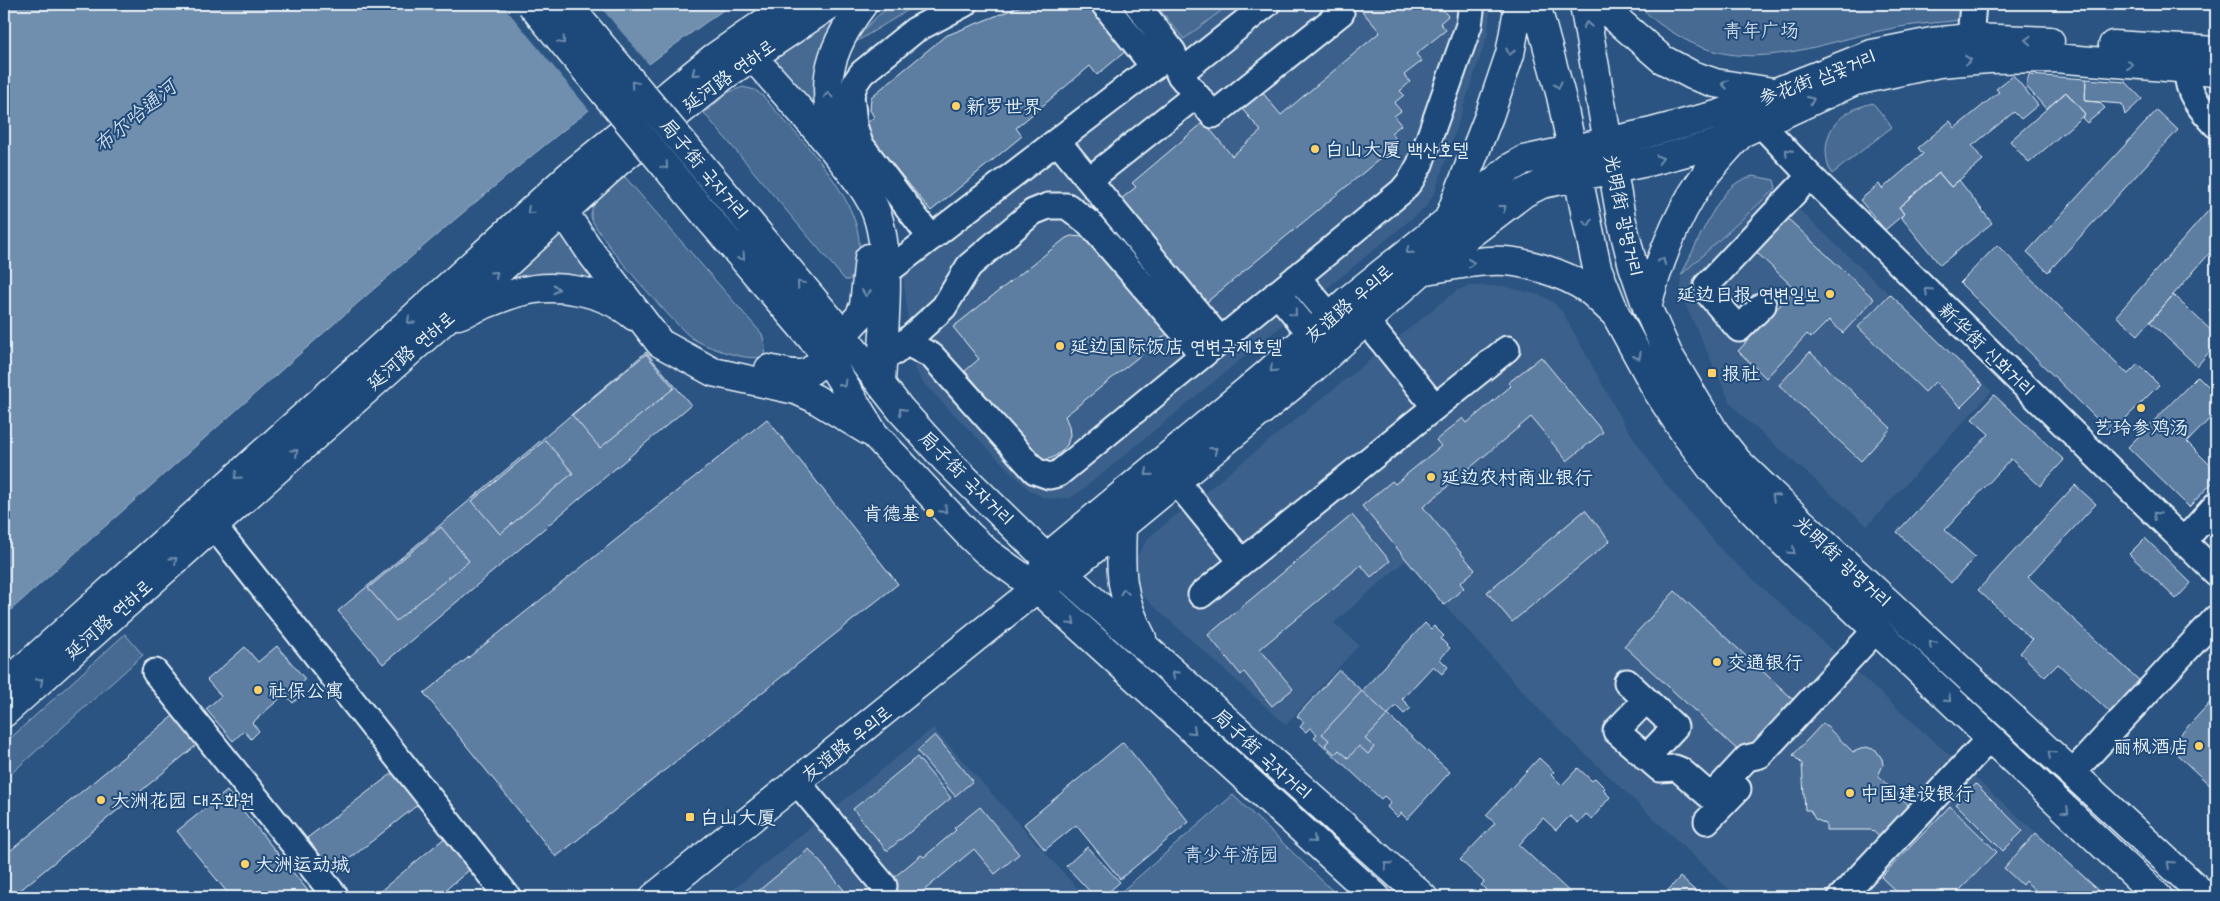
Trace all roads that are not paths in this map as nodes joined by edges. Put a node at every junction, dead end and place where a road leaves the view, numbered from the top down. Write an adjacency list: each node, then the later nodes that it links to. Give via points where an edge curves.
1 (530, 4): 51 (main road, 局子街 국자거리, one-way to 51, bridge, via 710,220)
2 (568, 4): 51 (main road, 局子街 국자거리, one-way to 2, bridge, via 732,202)
3 (791, 4): 18 (main road, 延河路 연하로)
4 (831, 4): 18 (main road, 延河路 연하로)
5 (862, 4): 30 (main road, one-way to 5, via 828,105 829,69 835,48)
6 (964, 4): 37 (street, via 915,30 862,72 851,95 860,144)
7 (1104, 4): 20 (street)
8 (1137, 4): 20 (street)
9 (1267, 4): 20 (street)
10 (1334, 4): 24 (street, via 1341,13 1213,116)
11 (1472, 4): 40 (street, via 1469,25 1420,164 1411,180 1402,191)
12 (1519, 4): 36 (main road, one-way to 36, via 1510,54)
13 (1536, 4): 29 (main road, 光明街 광명거리, one-way to 29)
14 (1584, 4): 28 (main road, 光明街 광명거리, one-way to 14)
15 (1599, 4): 23 (main road, one-way to 15, via 1715,83 1692,75 1662,59)
16 (1973, 4): 17 (street)
17 (1970, 38): 19 (main road, 参花街 삼꽃거리, one-way to 17); 23 (main road, 参花街 삼꽃거리, via 1872,54)
18 (740, 52): 30 (main road); 35 (main road, 延河路 연하로, via 596,153); 51 (main road, one-way to 51, via 855,198 866,228 869,247 864,303 859,317)
19 (2216, 52)
20 (1169, 64): 24 (street); 27 (street)
21 (2187, 70): 22 (main road, 参花街 삼꽃거리); 25 (street, via 2192,98); 26 (main road, 参花街 삼꽃거리, one-way to 21, via 1855,81 1939,63 2054,58)
22 (2216, 71)
23 (1773, 92): 28 (main road, 参花街 삼꽃거리, via 1720,114)
24 (1196, 94): 34 (street)
25 (2216, 125)
26 (1751, 128): 31 (main road, 参花街 삼꽃거리, one-way to 26, via 1720,144); 33 (street, 新华街 신화거리, one-way to 26); 43 (main road, one-way to 26, via 1652,286 1681,214 1699,183)
27 (1057, 141): 34 (street); 37 (street)
28 (1608, 142): 29 (main road, 参花街 삼꽃거리); 31 (main road, 光明街 광명거리)
29 (1572, 149): 32 (main road, 光明街 광명거리); 36 (main road, 友谊路 우의로, via 1524,160 1510,168)
30 (841, 160): 39 (main road, via 866,190 872,203 882,240)
31 (1613, 169): 32 (main road, 参花街 삼꽃거리); 43 (main road, 光明街 광명거리, via 1621,218)
32 (1578, 176): 38 (main road, 友谊路 우의로, one-way to 32, via 1524,193 1542,184); 44 (main road, 光明街 광명거리, one-way to 44, via 1597,268)
33 (1810, 176): 42 (street, via 1708,285 1708,293 1738,329); 62 (street, 新华街 신화거리, one-way to 33)
34 (1089, 180): 52 (street)
35 (561, 198): 45 (main road, 延河路 연하로, one-way to 35); 46 (main road); 51 (main road, via 668,326 705,353 797,375 815,369); 73 (main road, 延河路 연하로, one-way to 73, via 442,292)
36 (1447, 221): 48 (main road, 友谊路 우의로, one-way to 48)
37 (931, 238): 39 (street)
38 (1422, 270): 44 (main road, one-way to 44, via 1493,260 1515,263 1556,273 1576,282); 49 (main road, 友谊路 우의로)
39 (884, 273): 55 (main road)
40 (1297, 277): 41 (street); 48 (street)
41 (1277, 293): 48 (street, one-way to 48); 52 (street)
42 (1763, 305)
43 (1647, 307): 79 (main road, 光明街 광명거리, one-way to 43, via 1738,462 1715,434 1692,397)
44 (1614, 313): 69 (main road, 光明街 광명거리, one-way to 69, via 1658,392 1711,468)
45 (442, 321): 46 (main road, one-way to 46, via 517,293 546,288 595,295 625,308); 60 (main road, 延河路 연하로, one-way to 45)
46 (645, 324): 57 (main road, via 660,343 699,365 725,375 796,390)
47 (925, 324): 50 (street); 52 (street, via 944,307 969,266 1033,212 1060,205 1089,222); 54 (street)
48 (1321, 325): 64 (main road, 友谊路 우의로, one-way to 64)
49 (1362, 325): 56 (street); 58 (main road, 友谊路 우의로, one-way to 49)
50 (905, 342): 54 (street); 55 (street, via 891,357)
51 (833, 344): 55 (main road, 局子街 국자거리); 57 (main road, 局子街 국자거리, one-way to 57)
52 (1211, 348): 54 (street, via 1058,474 1049,476 1035,471)
53 (1507, 349): 56 (street)
54 (932, 356)
55 (881, 384): 64 (main road, 局子街 국자거리, one-way to 55, via 948,461)
56 (1430, 411): 63 (street)
57 (874, 434): 66 (main road, 局子街 국자거리, one-way to 66, via 970,536)
58 (1180, 478): 61 (main road, 友谊路 우의로); 63 (street)
59 (2216, 505): 62 (street)
60 (213, 525): 75 (main road, 延河路 연하로, one-way to 60); 84 (street)
61 (1122, 526): 64 (main road, 友谊路 우의로); 70 (main road, one-way to 61, via 1126,602 1120,564)
62 (2183, 542): 65 (street, 新华街 신화거리)
63 (1247, 558): 67 (street)
64 (1055, 566): 66 (main road, 友谊路 우의로); 70 (main road, 局子街 국자거리)
65 (2216, 573)
66 (1037, 588): 80 (main road, 友谊路 우의로); 86 (main road, 局子街 국자거리, one-way to 86)
67 (1201, 595)
68 (2216, 618): 79 (street)
69 (1876, 630): 76 (main road, 光明街 광명거리, one-way to 76); 77 (street)
70 (1150, 652): 87 (main road, 局子街 국자거리, one-way to 70)
71 (155, 672): 83 (street)
72 (1627, 682): 74 (street)
73 (4, 686)
74 (1646, 700): 78 (street, via 1675,727); 78 (street, via 1616,731)
75 (4, 713)
76 (1990, 738): 88 (street); 89 (main road, 光明街 광명거리, one-way to 89)
77 (1760, 755): 78 (street, via 1748,758 1711,797 1680,770 1660,769); 81 (street, via 1757,769)
78 (1646, 758)
79 (2072, 773): 90 (main road, 光明街 광명거리, one-way to 79)
80 (797, 782): 82 (street); 85 (main road, 友谊路 우의로)
81 (1707, 822)
82 (884, 886)
83 (336, 897)
84 (508, 897)
85 (654, 897)
86 (1376, 897)
87 (1423, 897)
88 (1841, 897)
89 (2158, 897)
90 (2206, 897)

